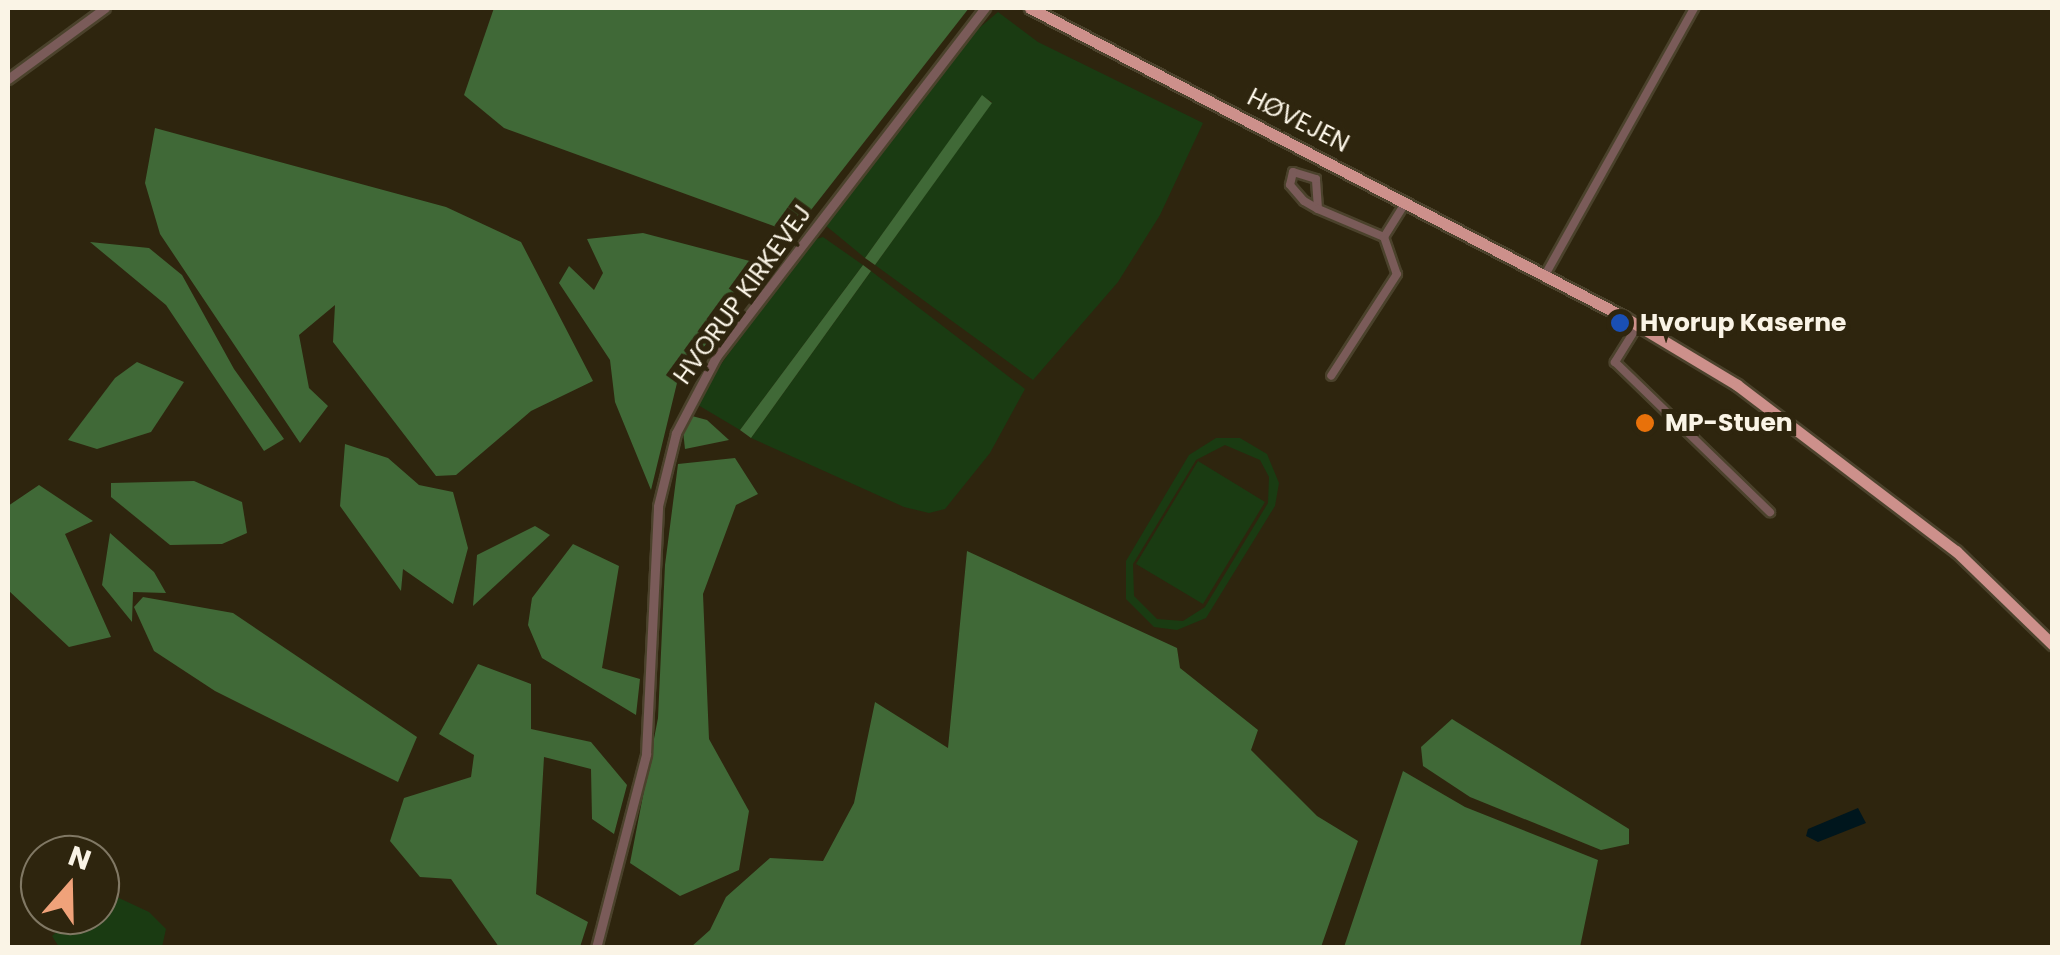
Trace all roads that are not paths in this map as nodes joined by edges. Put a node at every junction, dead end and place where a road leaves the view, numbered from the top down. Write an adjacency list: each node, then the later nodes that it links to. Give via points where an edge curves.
1 (105, 8): 5 (street)
2 (985, 8): 14 (street, HVORUP KIRKEVEJ, via 716,358 676,433 658,506 646,754)
3 (1030, 8): 6 (main road, HØVEJEN)
4 (1694, 8): 9 (street)
5 (8, 80)
6 (1405, 202): 8 (street); 9 (main road, HØVEJEN)
7 (1318, 209): 7 (street, via 1294,193 1293,172 1316,179); 8 (street)
8 (1384, 237): 11 (street, via 1395,261 1393,287)
9 (1545, 275): 10 (main road, HØVEJEN)
10 (1638, 325): 12 (street, via 1615,362); 13 (main road, HØVEJEN, via 1738,385 1854,468 1956,550)
11 (1331, 376)
12 (1770, 512)
13 (2052, 644)
14 (596, 948)

